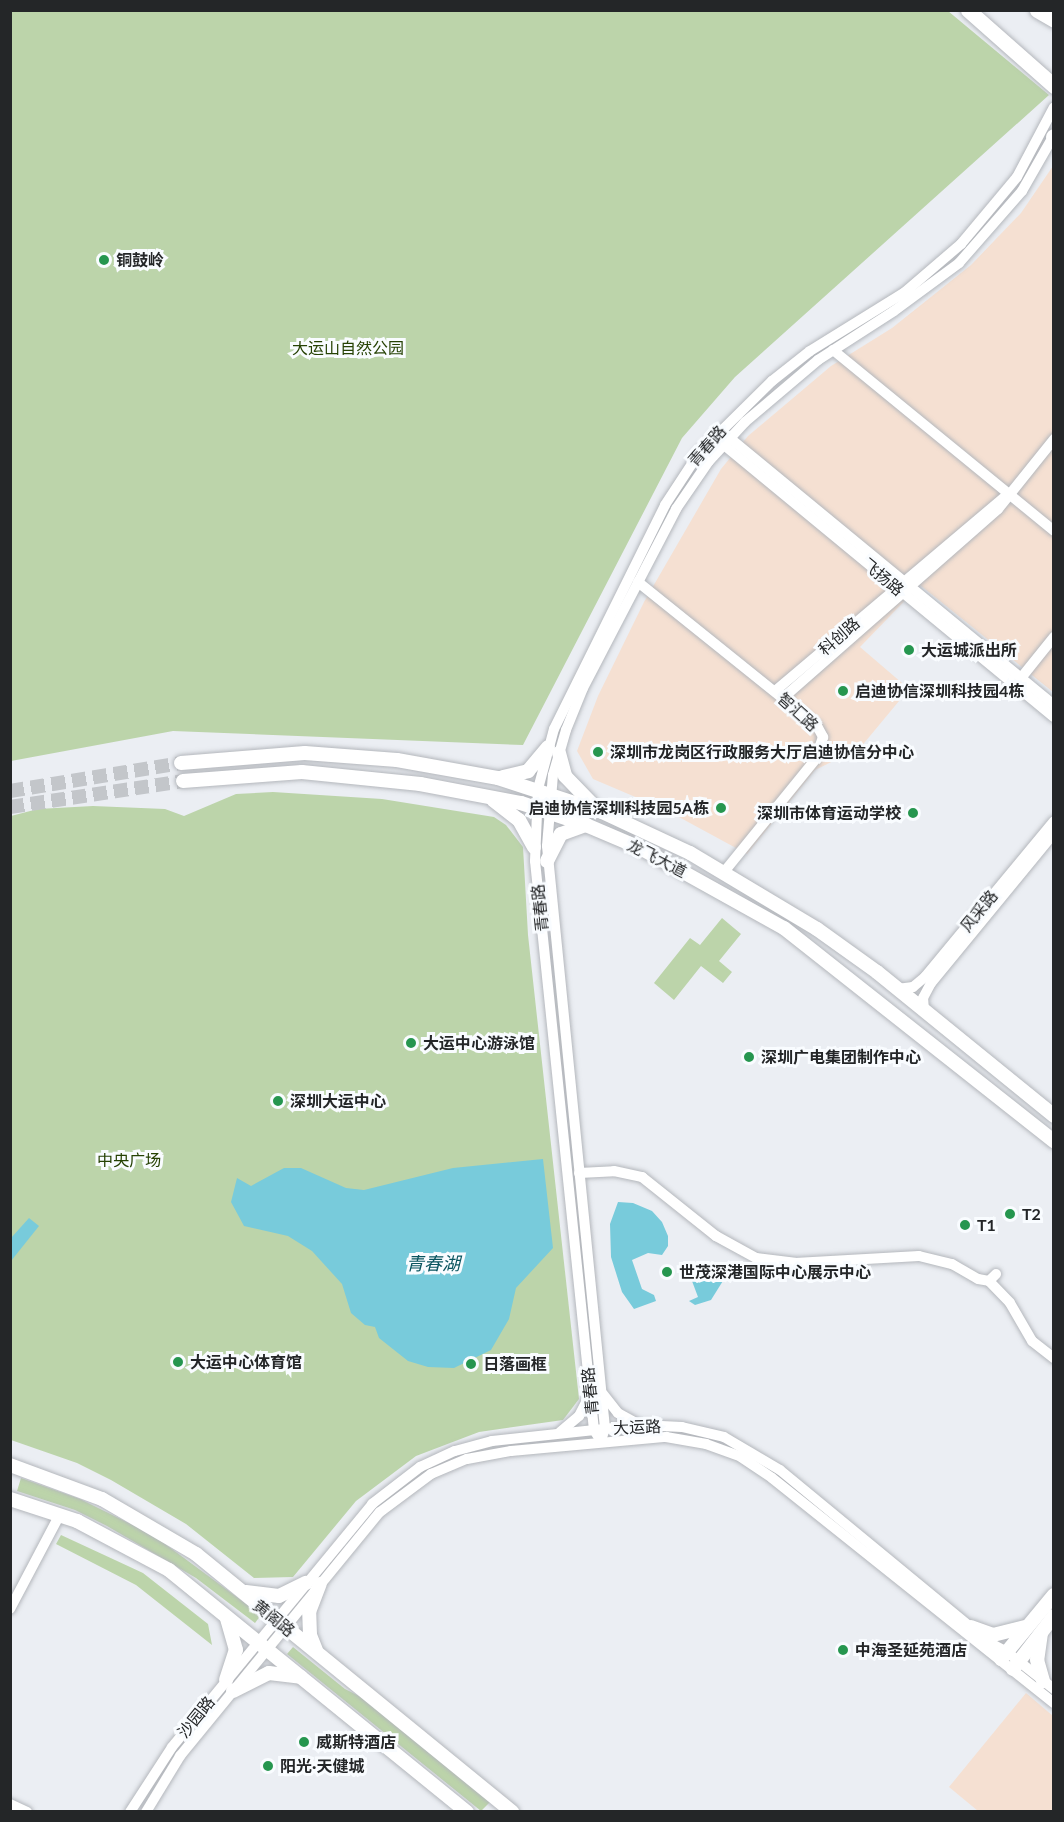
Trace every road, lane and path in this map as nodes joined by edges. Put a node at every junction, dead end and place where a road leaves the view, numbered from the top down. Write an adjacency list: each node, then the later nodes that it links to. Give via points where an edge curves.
1 (968, 10): 2 (highway)
2 (1053, 86)
3 (1053, 107): 6 (street, 青春路, via 1017,177 961,244 905,292 801,358)
4 (1053, 136): 5 (street, 青春路, via 1022,190 971,252 917,296)
5 (833, 350): 8 (street, 青春路, via 783,388); 9 (street)
6 (717, 434): 8 (street, 飞扬路); 18 (street, 青春路, via 665,505 568,695)
7 (1053, 439): 9 (street, 科创路)
8 (727, 442): 11 (street, 青春路, via 686,492); 12 (street, 飞扬路)
9 (1008, 494): 10 (street); 12 (street, 科创路, via 993,503)
10 (1053, 531)
11 (638, 582): 15 (street, 智汇路); 18 (street, 青春路)
12 (903, 588): 14 (street, 飞扬路); 15 (street, 科创路); 17 (street, 飞扬路)
13 (1053, 637): 14 (street)
14 (1021, 678): 16 (street, 飞扬路)
15 (779, 695): 31 (street, 智汇路, via 817,726 822,748)
16 (1053, 705)
17 (1053, 717)
18 (553, 750): 20 (main road, via 528,771); 22 (street, 青春路); 25 (main road, via 570,784)
19 (181, 763): 20 (main road, 龙飞大道, via 273,754 340,754)
20 (498, 778): 22 (main road, 龙飞大道)
21 (183, 781): 23 (main road, 龙飞大道, via 302,772)
22 (544, 791): 24 (street, 青春路); 25 (main road, 龙飞大道)
23 (487, 795): 24 (main road, 龙飞大道); 29 (main road, via 519,820)
24 (542, 810): 27 (main road, 龙飞大道); 29 (street, 青春路); 30 (street, 青春路)
25 (602, 812): 31 (main road, 龙飞大道, via 656,834)
26 (1053, 821): 32 (street, 风采路, via 922,982)
27 (586, 825): 30 (main road, via 561,834); 35 (main road, 龙飞大道, via 640,848 784,928)
28 (1053, 833): 33 (street, 风采路, via 931,983 923,998)
29 (534, 847): 38 (street, 青春路)
30 (547, 861): 36 (street, 青春路)
31 (724, 872): 32 (main road, 龙飞大道, via 824,934)
32 (897, 989): 33 (main road, 龙飞大道)
33 (924, 1011): 34 (main road, 龙飞大道)
34 (1053, 1116)
35 (1053, 1141)
36 (579, 1173): 37 (street, via 614,1171 642,1177 716,1236 756,1258 795,1263 919,1256 992,1278 1032,1341); 38 (street, 青春路)
37 (1053, 1358)
38 (596, 1393): 39 (street, via 618,1413); 40 (street, 青春路); 41 (street, via 574,1422)
39 (641, 1425): 40 (street, 大运路); 54 (street, 大运路, via 704,1431 763,1458)
40 (599, 1429): 41 (street, 大运路); 42 (street, 青春路)
41 (554, 1434): 46 (street, 大运路, via 472,1445 420,1467 372,1504)
42 (601, 1441): 46 (street, 大运路, via 486,1455 431,1474 380,1512); 57 (street, 大运路, via 666,1437 706,1444 741,1457)
43 (10, 1465): 47 (main road, 黄阁路, via 67,1484 140,1518 196,1554)
44 (10, 1499): 45 (main road, 黄阁路)
45 (60, 1514): 49 (street); 50 (main road, 黄阁路, via 145,1555)
46 (313, 1583): 47 (main road, via 279,1596 258,1595); 53 (street, 大运路); 56 (main road, via 309,1624)
47 (236, 1587): 53 (main road, 黄阁路)
48 (1053, 1595): 52 (main road)
49 (10, 1609)
50 (223, 1611): 55 (main road, 黄阁路); 61 (main road, via 233,1629 236,1650)
51 (1053, 1616): 52 (main road)
52 (1037, 1626): 54 (main road, via 1002,1635); 57 (main road); 58 (main road); 60 (main road, via 1037,1660)
53 (277, 1627): 55 (street, 沙园路); 56 (main road, 黄阁路)
54 (971, 1628): 57 (street, 大运路)
55 (263, 1644): 59 (main road, 黄阁路); 61 (street, 沙园路)
56 (319, 1654): 68 (main road, 黄阁路)
57 (1004, 1655): 58 (street, 大运路)
58 (1017, 1665): 60 (street); 62 (street)
59 (304, 1678): 61 (main road, via 269,1673); 67 (main road, 黄阁路)
60 (1048, 1685)
61 (230, 1686): 65 (street, 沙园路, via 156,1768); 66 (street, 沙园路)
62 (1053, 1703)
63 (10, 1804): 64 (street)
64 (27, 1812)
65 (130, 1812)
66 (146, 1812)
67 (467, 1812)
68 (512, 1812)

